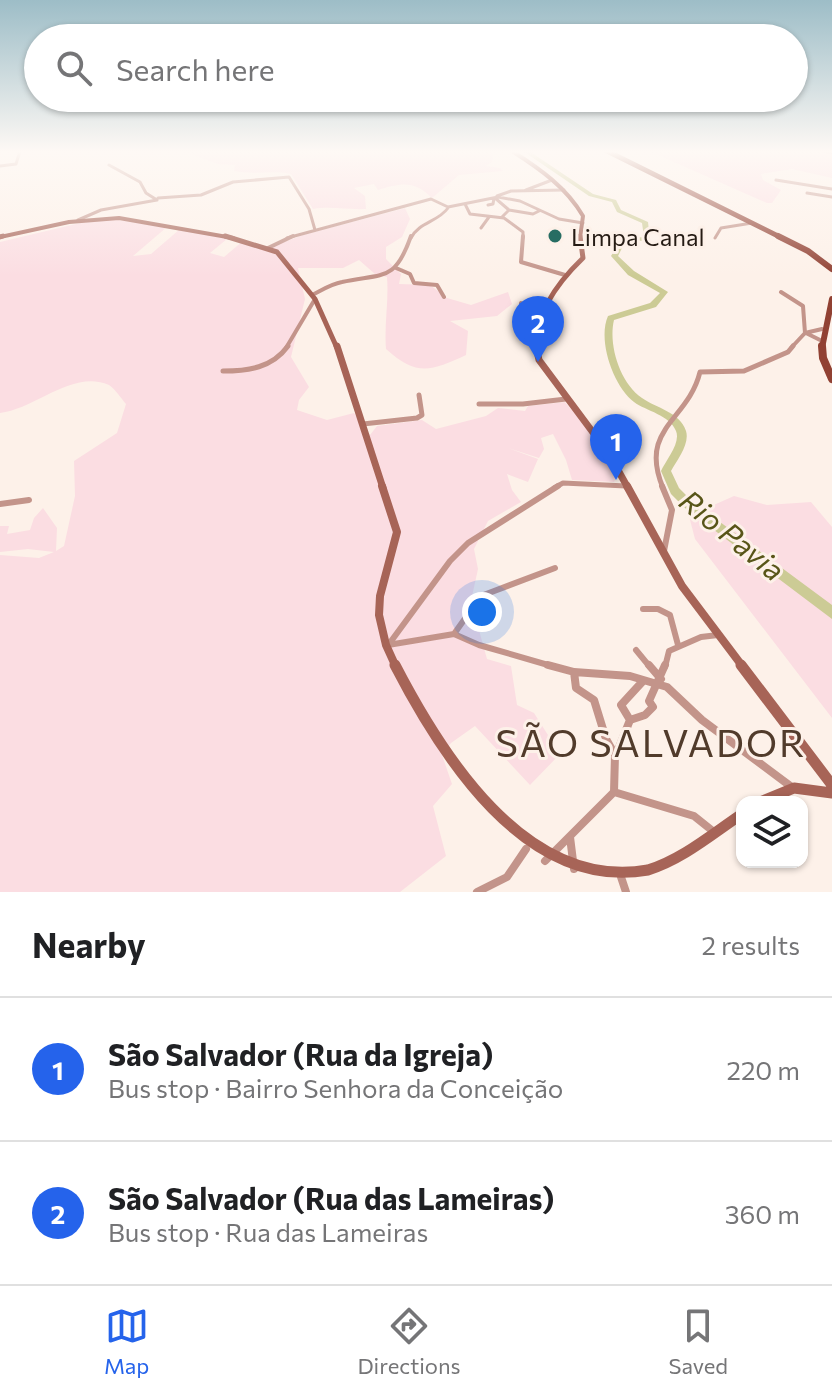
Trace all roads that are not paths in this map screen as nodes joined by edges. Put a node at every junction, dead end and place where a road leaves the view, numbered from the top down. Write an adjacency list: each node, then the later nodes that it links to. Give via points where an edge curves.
1 (146, 193): 10 (street)
2 (207, 193): 10 (street)
3 (299, 193): 23 (street)
4 (502, 193): 8 (street)
5 (566, 193): 20 (street)
6 (691, 193): 21 (main road)
7 (807, 193): 9 (street)
8 (496, 197): 11 (street); 12 (street); 14 (street); 15 (street)
9 (832, 197)
10 (158, 198): 19 (street)
11 (465, 204): 13 (street); 16 (street, via 470,214)
12 (488, 205)
13 (448, 207): 23 (street, via 426,200); 27 (street, via 437,221 414,233 410,250)
14 (509, 210): 15 (street); 17 (street)
15 (540, 211): 20 (street)
16 (490, 217): 17 (street); 22 (street)
17 (503, 217): 18 (street); 29 (street, via 523,232 521,262)
18 (516, 217)
19 (78, 220): 24 (street); 26 (street, via 129,219)
20 (583, 223): 29 (street, via 583,258)
21 (753, 223): 25 (street, via 721,228); 28 (main road)
22 (481, 228)
23 (315, 230): 26 (street)
24 (0, 237)
25 (715, 238)
26 (268, 248): 31 (street)
27 (396, 268): 31 (street, via 381,277 341,282); 32 (street, via 408,272 414,283 437,285)
28 (832, 269)
29 (565, 275): 35 (street)
30 (781, 292): 36 (street, via 803,306)
31 (314, 297): 38 (street, via 292,343 273,362 248,372); 43 (street, via 335,341)
32 (444, 297)
33 (521, 303): 35 (street)
34 (831, 303): 37 (main road)
35 (544, 314): 41 (street, via 536,351)
36 (808, 332): 37 (street); 37 (street); 47 (street, via 788,352 744,371 700,372 695,393 660,434 656,461 672,510)
37 (821, 335): 39 (main road, via 822,360)
38 (223, 371)
39 (832, 379)
40 (419, 395): 43 (street, via 422,415 417,418)
41 (566, 399): 42 (street); 44 (street, via 609,454)
42 (479, 404)
43 (362, 424): 54 (street, via 397,532 378,610)
44 (626, 486): 48 (street); 54 (street, via 563,483 468,543)
45 (29, 500): 46 (street)
46 (0, 504)
47 (668, 534): 48 (street); 49 (street)
48 (655, 538): 49 (street)
49 (663, 555): 53 (street)
50 (555, 568): 52 (street, via 481,596)
51 (643, 609): 55 (street, via 670,615)
52 (454, 634): 54 (street); 57 (street)
53 (719, 634): 55 (street); 62 (street)
54 (388, 645): 70 (street, via 478,803)
55 (678, 645): 59 (street, via 669,651)
56 (636, 650): 59 (street)
57 (574, 672): 58 (street); 61 (street, via 576,688 594,700)
58 (643, 680): 59 (street); 60 (street, via 621,705)
59 (659, 682): 60 (street, via 649,701 653,707); 63 (street)
60 (630, 720): 61 (street)
61 (615, 755): 64 (street)
62 (832, 785)
63 (794, 788): 65 (street); 66 (street)
64 (614, 792): 68 (street, via 694,816); 69 (street)
65 (832, 793)
66 (775, 796)
67 (736, 818): 68 (street)
68 (714, 832): 73 (street, via 675,858)
69 (570, 837): 71 (street); 72 (street)
70 (526, 849): 71 (street); 74 (street, via 509,878)
71 (545, 861): 72 (street)
72 (574, 869): 73 (street)
73 (621, 877): 75 (street)
74 (477, 892)
75 (626, 892)

